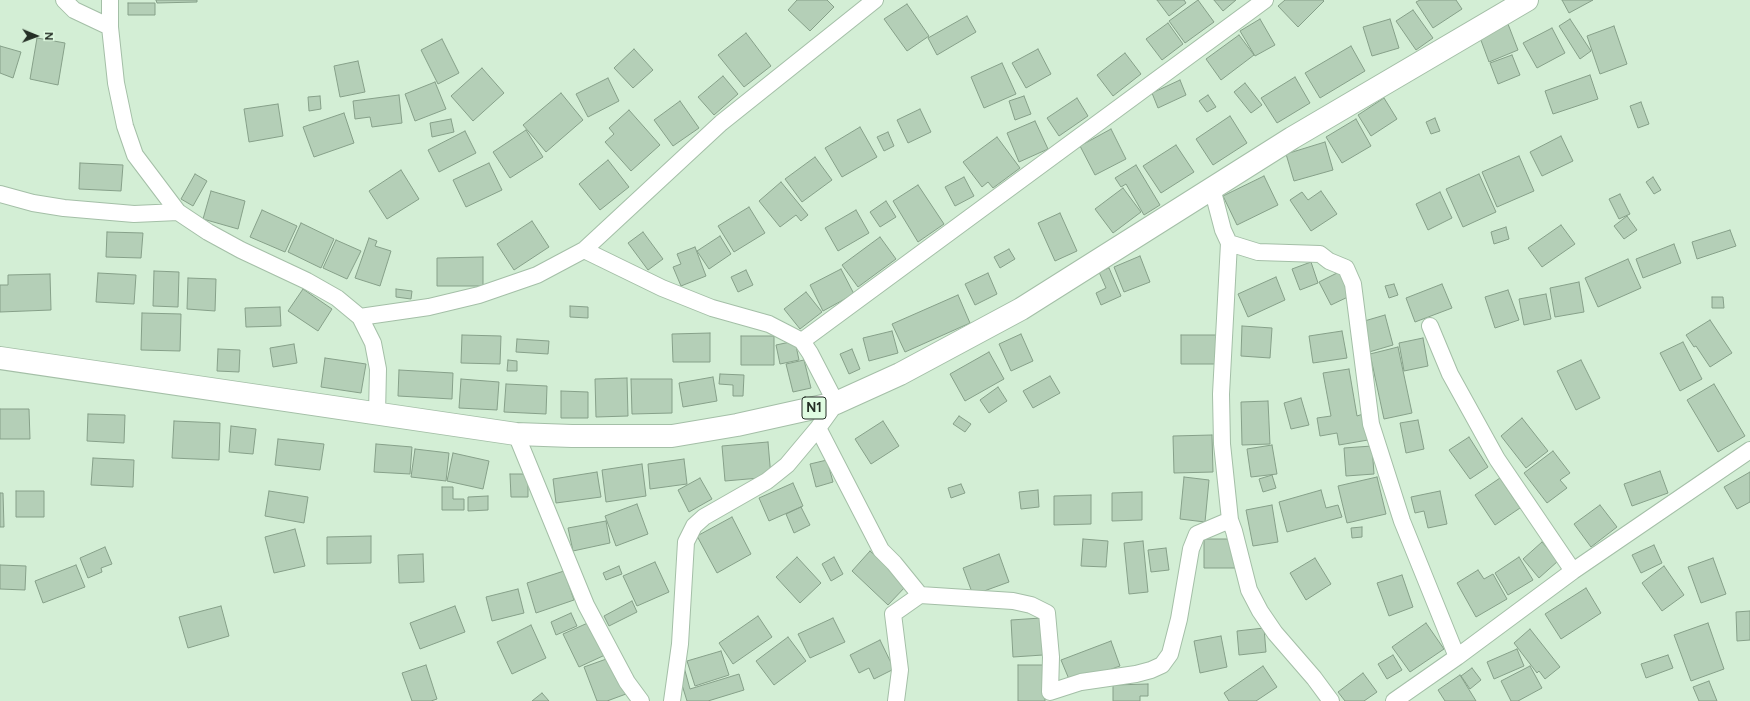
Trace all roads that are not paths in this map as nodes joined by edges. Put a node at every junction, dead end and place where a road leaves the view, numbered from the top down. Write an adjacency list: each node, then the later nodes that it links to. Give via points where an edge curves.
1 (64, 0): 6 (street, via 74,10)
2 (110, 0): 6 (street)
3 (875, 0): 11 (street, via 721,123)
4 (1265, 0): 14 (street)
5 (1527, 0): 7 (main road, N1)
6 (110, 27): 9 (street, via 116,84 125,126 135,155)
7 (1212, 188): 10 (street); 16 (main road, N1, via 1021,309 900,374)
8 (0, 194): 9 (street, via 64,208 134,214)
9 (178, 212): 12 (street, via 241,250 337,298)
10 (1229, 243): 21 (street, via 1221,394 1222,444); 24 (street, via 1258,252 1320,254 1346,268 1353,284 1371,424 1402,520)
11 (584, 250): 12 (street, via 537,276 479,295 429,307); 14 (street, via 662,288 712,308 769,324)
12 (360, 317): 17 (street, via 373,343 378,370)
13 (1430, 326): 22 (street, via 1450,374 1497,459)
14 (802, 342): 16 (street)
15 (0, 358): 17 (main road, N1)
16 (836, 403): 18 (street); 19 (main road, N1, via 737,425 672,436)
17 (377, 414): 19 (main road, N1)
18 (818, 428): 23 (street, via 881,550); 27 (street, via 787,465 767,481 704,517 694,526 686,542 680,644)
19 (516, 434): 26 (street, via 586,605 627,682)
20 (1750, 450): 22 (street)
21 (1230, 520): 25 (street, via 1197,534 1191,549 1178,626 1170,654 1162,664 1136,674 1081,682); 29 (street, via 1249,590 1260,611)
22 (1573, 571): 24 (street)
23 (920, 595): 25 (street, via 1013,601 1031,605 1047,613 1051,657); 28 (street, via 893,614 900,670)
24 (1457, 657): 30 (street)
25 (1049, 696)
26 (641, 701)
27 (672, 701)
28 (896, 701)
29 (1331, 701)
30 (1394, 701)

